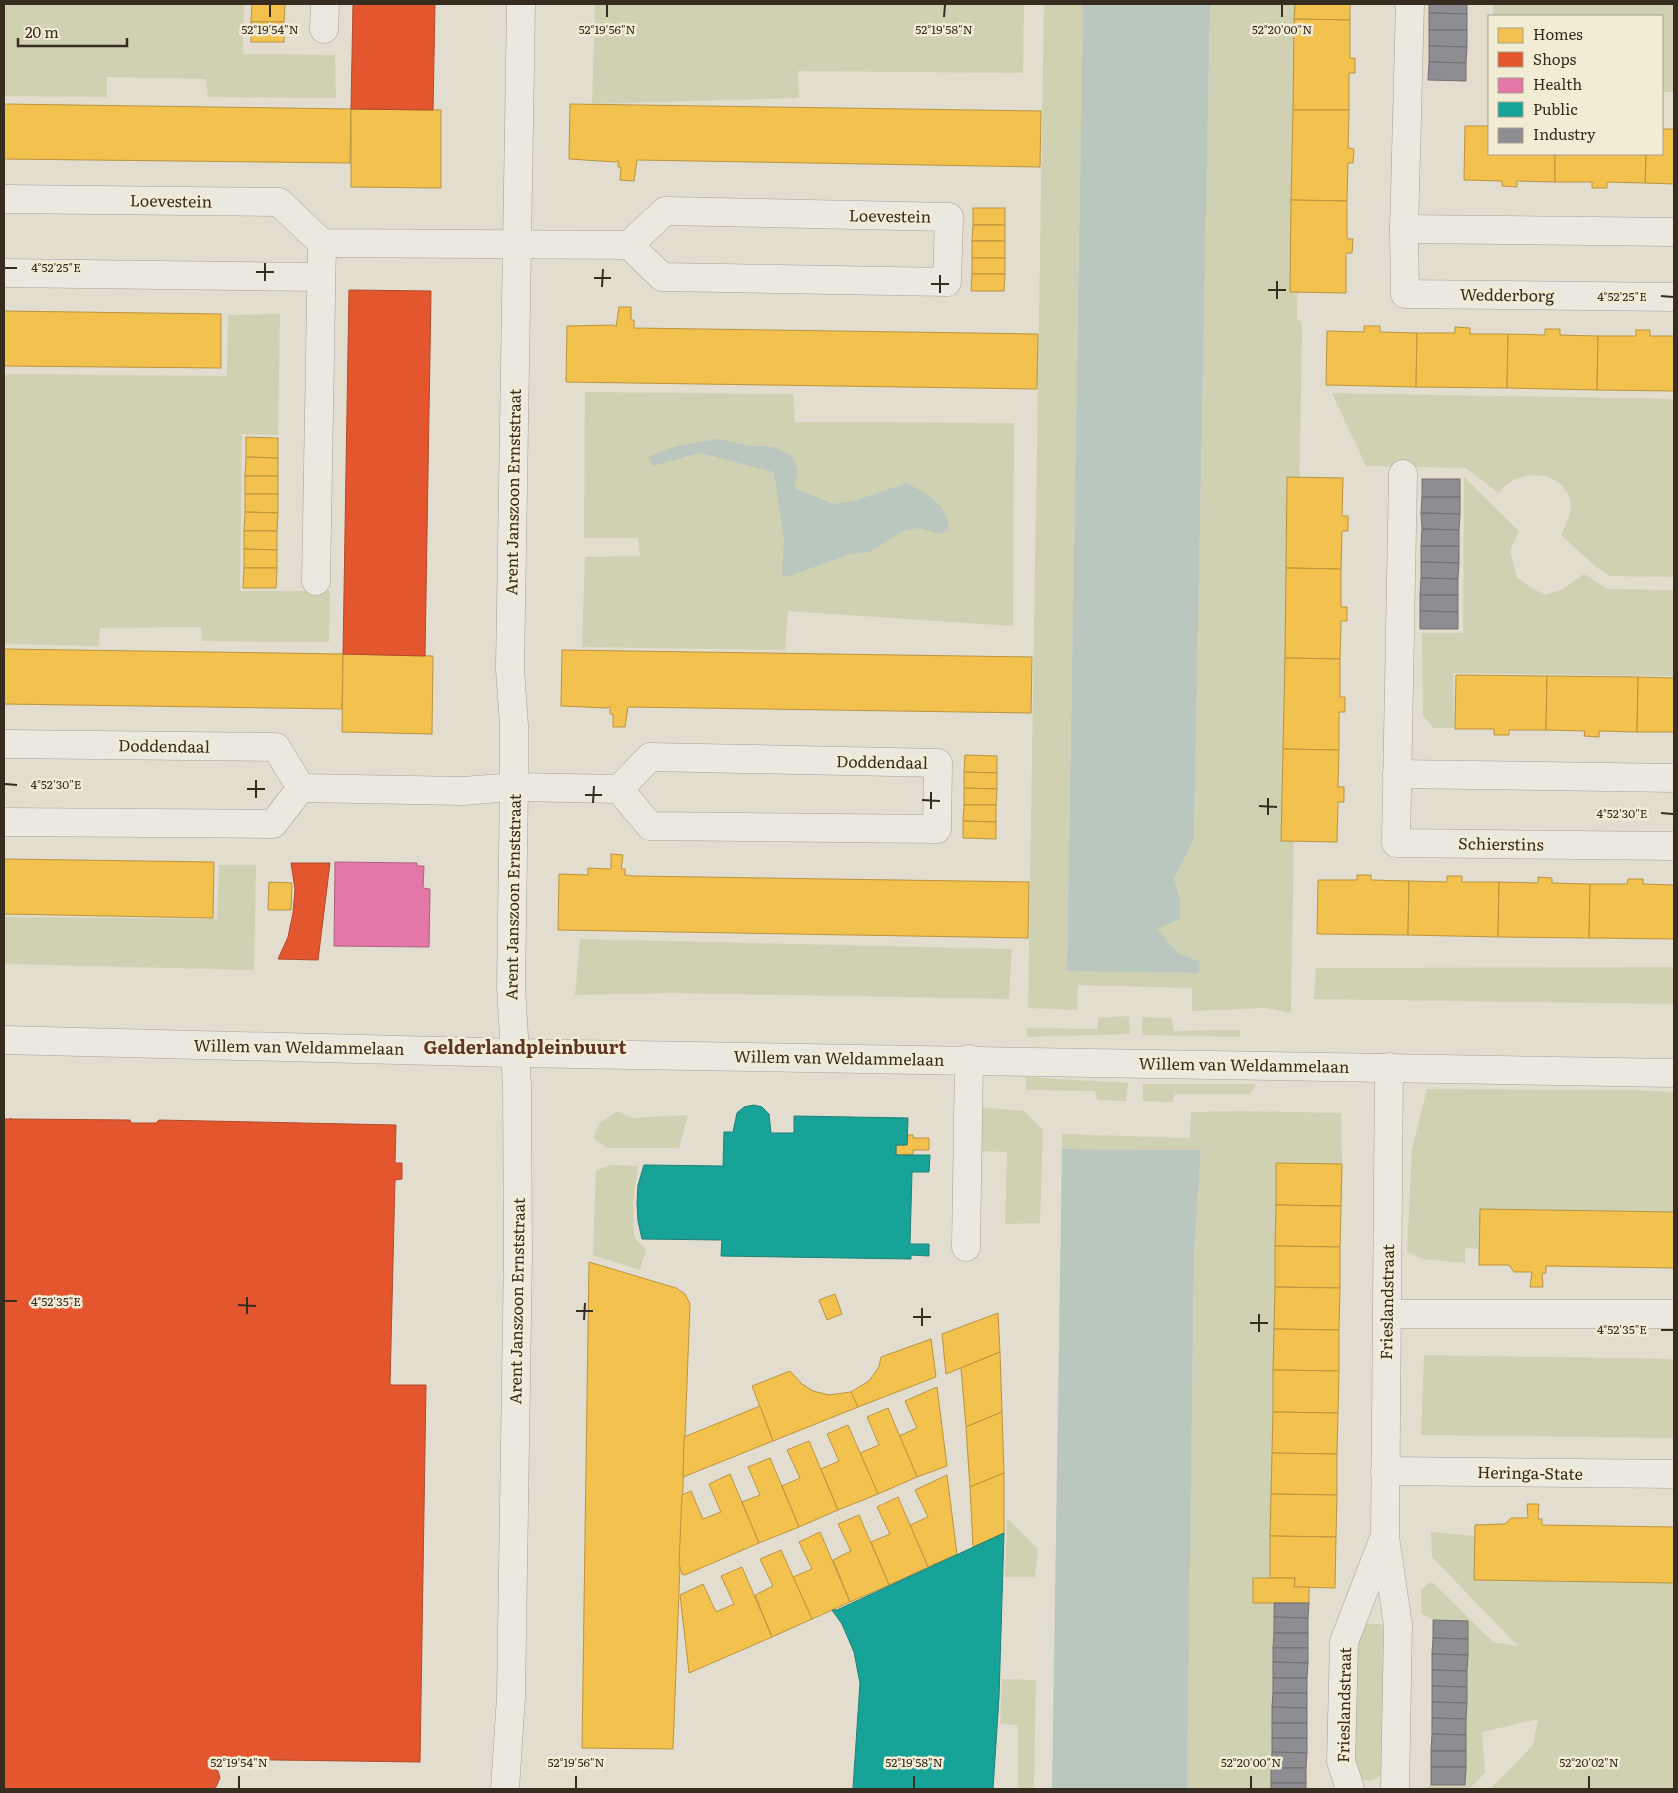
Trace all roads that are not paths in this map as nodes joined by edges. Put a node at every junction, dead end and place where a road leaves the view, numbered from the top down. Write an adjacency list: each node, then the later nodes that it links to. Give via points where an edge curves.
1 (521, 4): 7 (street, Arent Janszoon Ernststraat)
2 (1410, 4): 4 (street, Wedderborg)
3 (4, 199): 6 (street, Loevestein, via 279,202)
4 (1404, 229): 5 (street); 11 (street, Wedderborg, via 1405,294)
5 (1674, 232)
6 (322, 243): 7 (street); 10 (street)
7 (517, 244): 8 (street); 17 (street, Arent Janszoon Ernststraat, via 510,669)
8 (629, 245): 8 (street, Loevestein, via 662,277 947,282 949,217 665,211)
9 (4, 273): 10 (street)
10 (321, 277): 13 (street)
11 (1674, 298)
12 (1403, 474): 15 (street, Schierstins)
13 (316, 581)
14 (4, 744): 18 (street, Doddendaal, via 276,747)
15 (1397, 774): 16 (street); 21 (street, Schierstins, via 1396,842)
16 (1674, 778)
17 (514, 787): 18 (street, via 463,791); 19 (street); 23 (street, Arent Janszoon Ernststraat, via 511,988)
18 (301, 788): 20 (street, via 273,824)
19 (619, 789): 19 (street, Doddendaal, via 650,826 936,829 938,763 650,757)
20 (4, 822)
21 (1674, 846)
22 (4, 1040): 23 (street, Willem van Weldammelaan)
23 (515, 1053): 24 (street, Willem van Weldammelaan); 33 (street, Arent Janszoon Ernststraat, via 518,1255 511,1697)
24 (969, 1060): 25 (street, Willem van Weldammelaan); 27 (street)
25 (1389, 1067): 26 (street, Willem van Weldammelaan); 28 (street, Frieslandstraat)
26 (1674, 1073)
27 (966, 1247)
28 (1387, 1314): 29 (street); 30 (street, Frieslandstraat)
29 (1674, 1314)
30 (1385, 1471): 31 (street, Heringa-State); 32 (street, Frieslandstraat)
31 (1674, 1474)
32 (1385, 1537): 34 (street, Frieslandstraat, via 1344,1642 1341,1761); 35 (street, Frieslandstraat, via 1398,1625)
33 (505, 1789)
34 (1350, 1789)
35 (1395, 1789)

